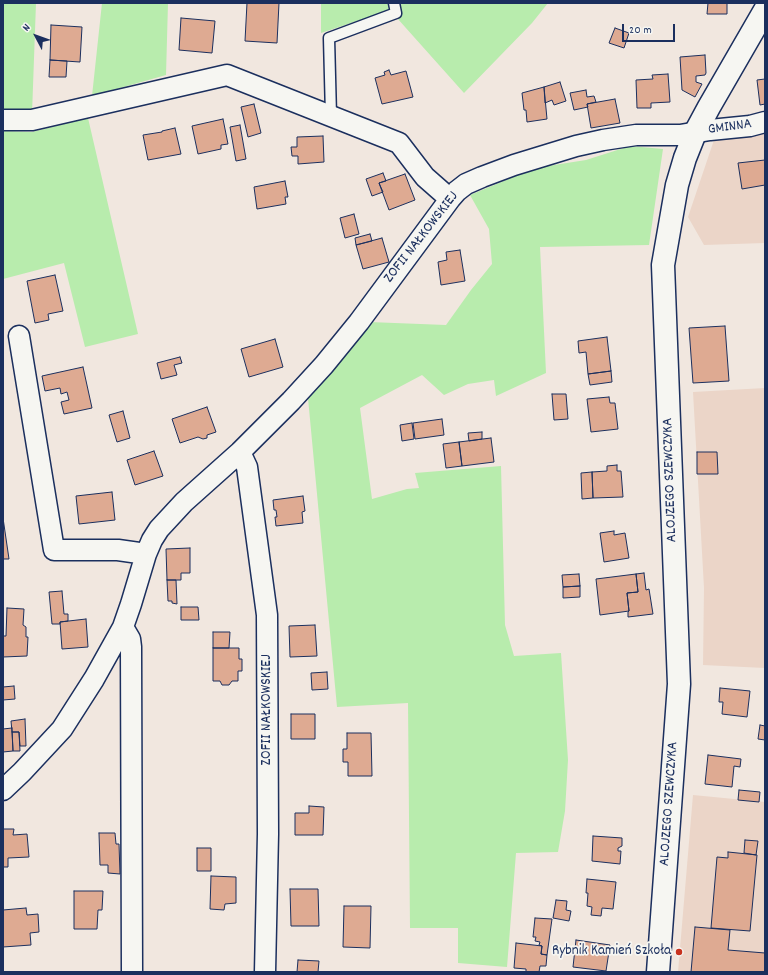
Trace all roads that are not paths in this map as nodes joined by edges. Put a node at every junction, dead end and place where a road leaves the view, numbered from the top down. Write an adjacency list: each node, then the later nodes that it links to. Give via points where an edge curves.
1 (394, 3): 3 (lane, via 396,13 329,38)
2 (765, 10): 6 (street, ALOJZEGO SZEWCZYKA)
3 (331, 116): 4 (street, via 227,75 32,120); 7 (street, via 399,143 424,177)
4 (3, 120)
5 (765, 122): 6 (street, GMINNA)
6 (695, 132): 7 (street, ZOFII NAŁKOWSKIEJ, via 680,135 636,135 576,146 482,177 466,184); 15 (street, ALOJZEGO SZEWCZYKA, via 677,185 663,265 679,684)
7 (450, 199): 9 (street, ZOFII NAŁKOWSKIEJ, via 324,365)
8 (19, 336): 10 (street, via 54,550 118,550)
9 (240, 452): 10 (street, ZOFII NAŁKOWSKIEJ, via 168,518 152,540); 14 (street, ZOFII NAŁKOWSKIEJ, via 247,467 267,615 268,834)
10 (146, 554): 11 (street, ZOFII NAŁKOWSKIEJ)
11 (123, 627): 12 (street, ZOFII NAŁKOWSKIEJ, via 62,729); 13 (street, via 130,639 131,647)
12 (3, 790)
13 (132, 972)
14 (265, 972)
15 (658, 972)

